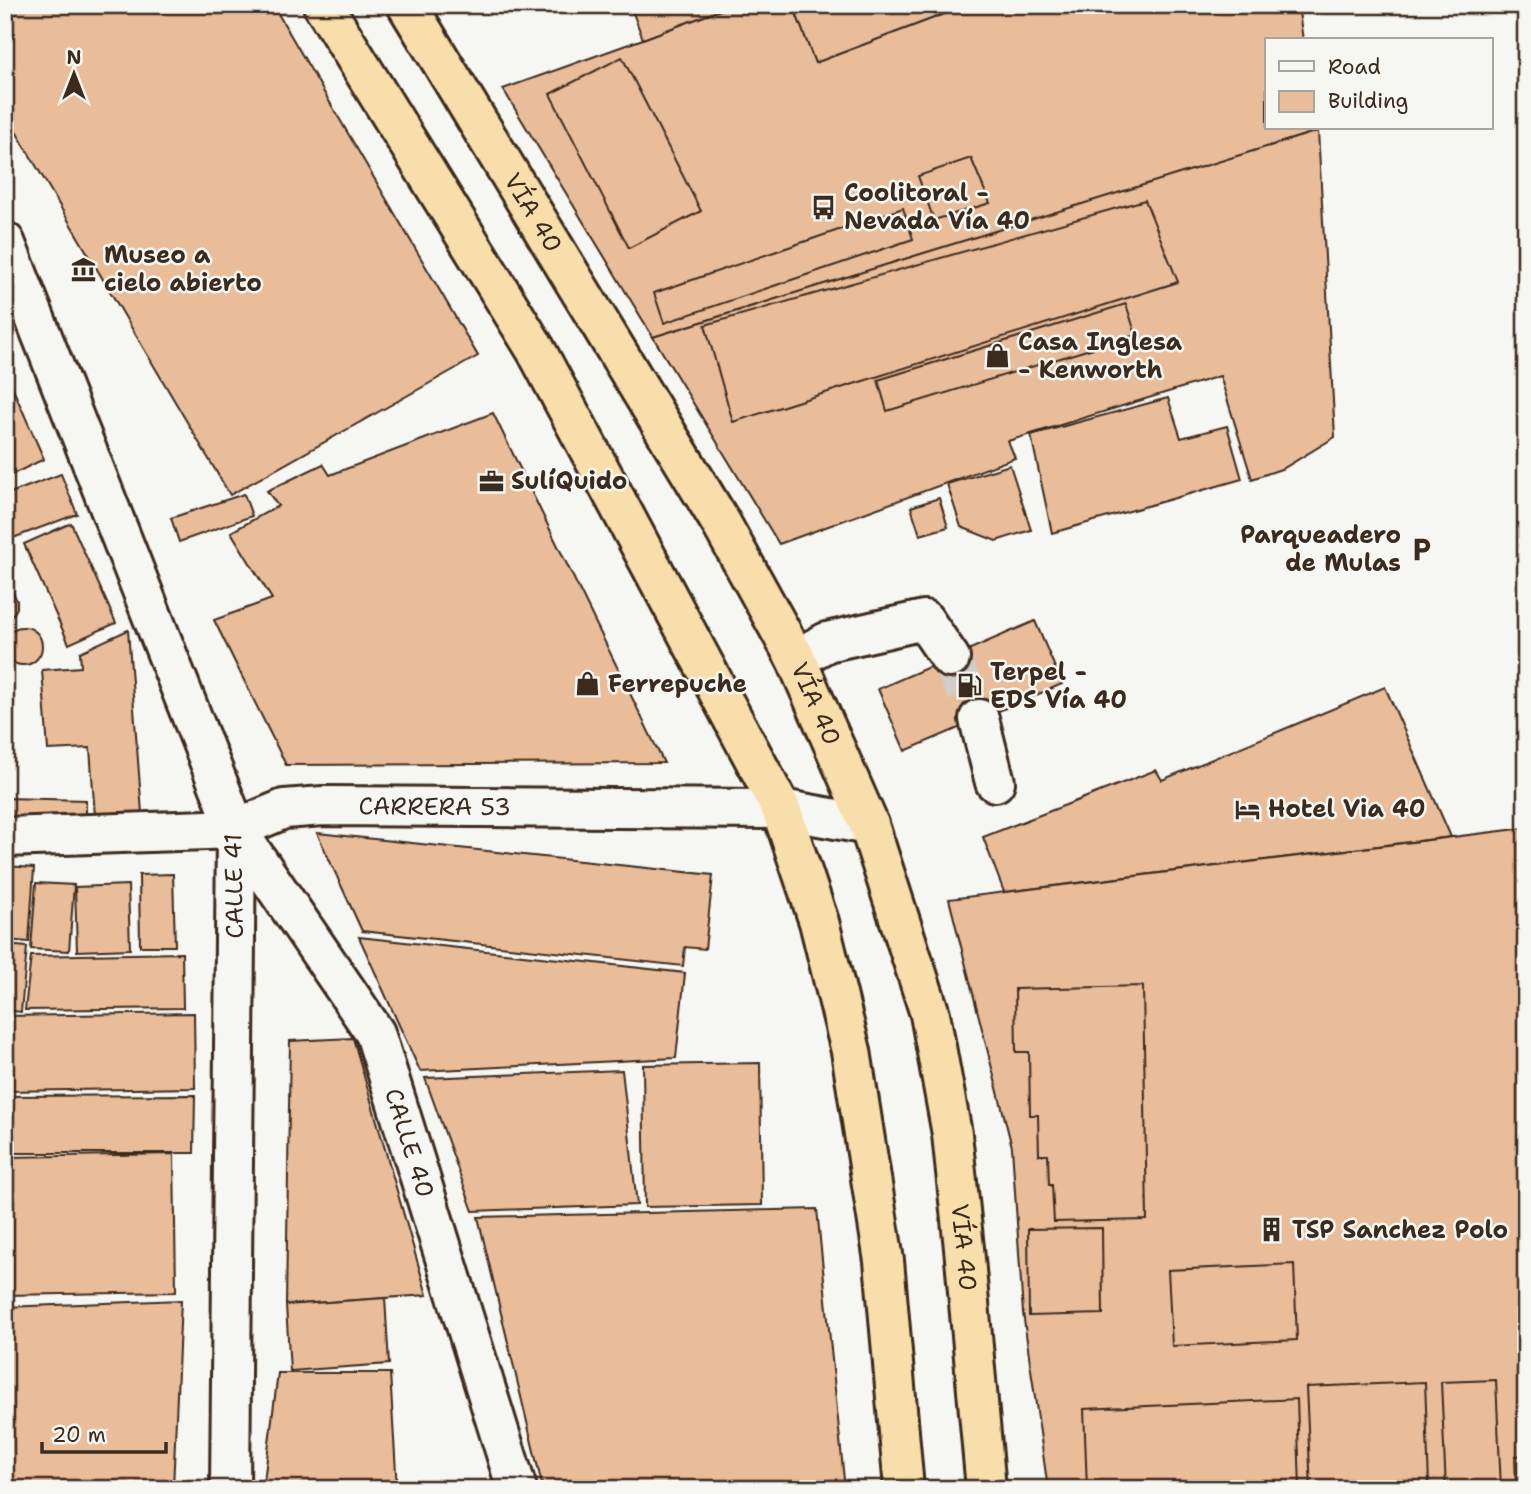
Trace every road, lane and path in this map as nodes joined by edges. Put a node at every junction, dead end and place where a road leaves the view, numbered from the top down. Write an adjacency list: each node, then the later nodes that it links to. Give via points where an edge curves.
1 (323, 5): 8 (highway, via 536,350)
2 (407, 5): 5 (highway, VÍA 40, via 721,523)
3 (5, 242): 10 (street, CALLE 41)
4 (950, 658): 5 (street, via 924,620 827,642)
5 (796, 659): 9 (highway, VÍA 40)
6 (979, 719): 7 (street)
7 (995, 782)
8 (781, 809): 9 (street, CARRERA 53); 10 (street, CARRERA 53, via 323,806 284,809); 14 (highway, via 819,922 851,1051 884,1261)
9 (869, 825): 15 (highway, VÍA 40, via 930,1014 952,1134)
10 (236, 829): 11 (street, CARRERA 53); 12 (street, CALLE 41); 13 (street, CALLE 40, via 375,1033)
11 (5, 837)
12 (230, 1489)
13 (517, 1489)
14 (904, 1489)
15 (986, 1489)

